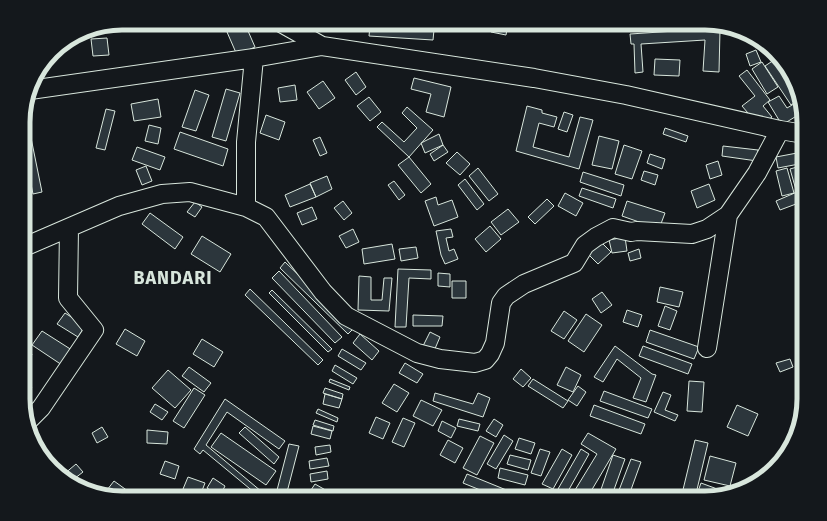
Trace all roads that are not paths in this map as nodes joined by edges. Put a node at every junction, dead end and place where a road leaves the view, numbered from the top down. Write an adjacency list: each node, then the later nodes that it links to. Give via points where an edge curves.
1 (293, 30): 2 (street)
2 (322, 46): 3 (street); 5 (street, via 534,78 626,95)
3 (254, 58): 4 (street); 7 (street, via 246,142)
4 (37, 89)
5 (780, 130): 6 (street); 8 (street, via 757,173)
6 (797, 133)
7 (246, 207): 8 (street, via 266,217 323,292 346,316 417,353 440,359 475,363 485,360 490,354 495,343 501,303 506,296 524,284 574,263 585,245 596,237 613,228 631,232 692,234); 9 (street, via 190,192 162,194 119,206)
8 (728, 215): 11 (street)
9 (69, 228): 10 (street); 12 (street, via 68,298 94,330)
10 (30, 244)
11 (707, 348)
12 (32, 418)

